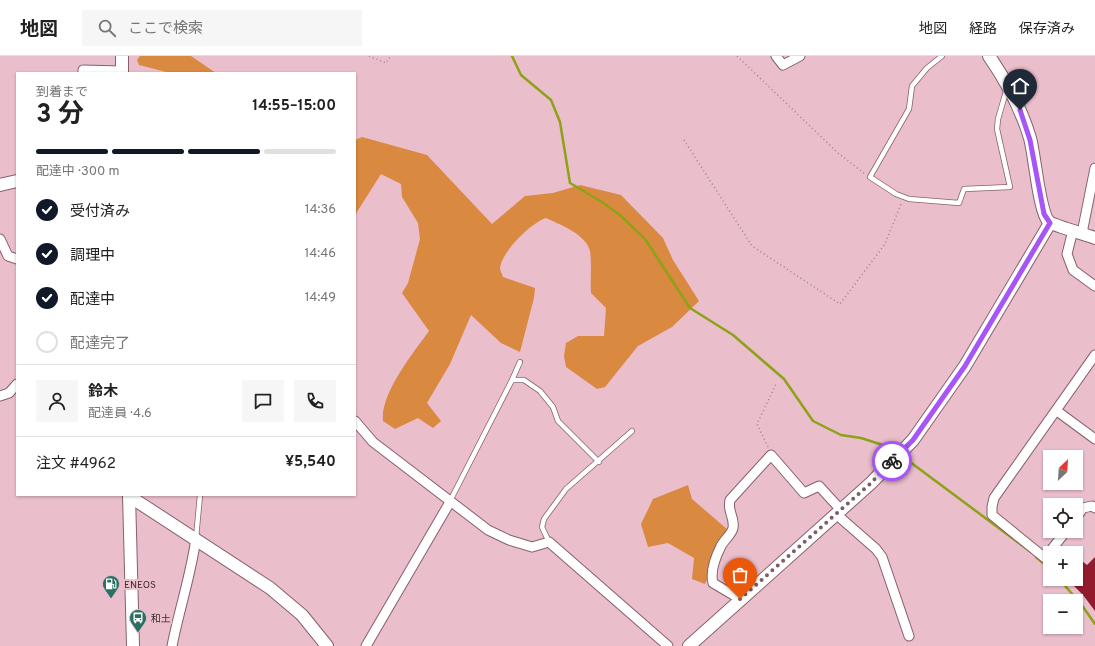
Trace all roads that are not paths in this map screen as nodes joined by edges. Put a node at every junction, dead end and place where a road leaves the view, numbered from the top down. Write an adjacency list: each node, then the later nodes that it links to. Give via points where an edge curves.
1 (122, 56): 7 (street)
2 (776, 56): 3 (street, via 783,66)
3 (800, 56)
4 (942, 56): 8 (lane, via 927,68 912,86 909,109 870,177 904,197 959,203 964,189 1010,187 996,129)
5 (989, 56): 8 (street)
6 (83, 72): 7 (street)
7 (122, 72)
8 (1008, 85): 12 (street, via 1030,140 1044,214)
9 (1095, 168): 13 (street)
10 (16, 181): 11 (street)
11 (0, 185)
12 (1050, 223): 13 (street); 34 (street, via 965,366 936,409 913,440)
13 (1078, 232): 14 (street); 17 (street, via 1067,254 1073,270)
14 (1095, 238)
15 (0, 239): 16 (street, via 8,256)
16 (16, 259)
17 (1095, 286)
18 (1095, 355): 23 (street)
19 (520, 362): 20 (lane)
20 (512, 380): 27 (lane, via 524,380 540,391 553,408 558,421); 31 (lane)
21 (16, 385): 22 (street, via 9,393)
22 (0, 396)
23 (1057, 411): 26 (street); 36 (street, via 994,498 992,515 1045,558)
24 (356, 422): 31 (street, via 373,442)
25 (632, 431): 27 (lane)
26 (1095, 439)
27 (599, 462): 37 (lane, via 571,483 544,519 542,527)
28 (129, 496): 40 (street)
29 (131, 496): 35 (street)
30 (200, 496): 35 (lane)
31 (450, 502): 37 (street, via 498,536 532,547); 43 (street)
32 (1083, 508): 33 (street)
33 (1095, 508)
34 (838, 512): 38 (street); 38 (street, via 819,486 804,493 771,456 730,500 728,508 733,520 733,529 721,546 711,576 713,583); 39 (street, via 882,557)
35 (196, 538): 41 (street); 42 (street, via 270,588 302,615)
36 (1061, 538)
37 (549, 542): 44 (street)
38 (740, 599): 45 (street)
39 (910, 636)
40 (133, 646)
41 (172, 646)
42 (327, 646)
43 (366, 646)
44 (668, 646)
45 (689, 646)

